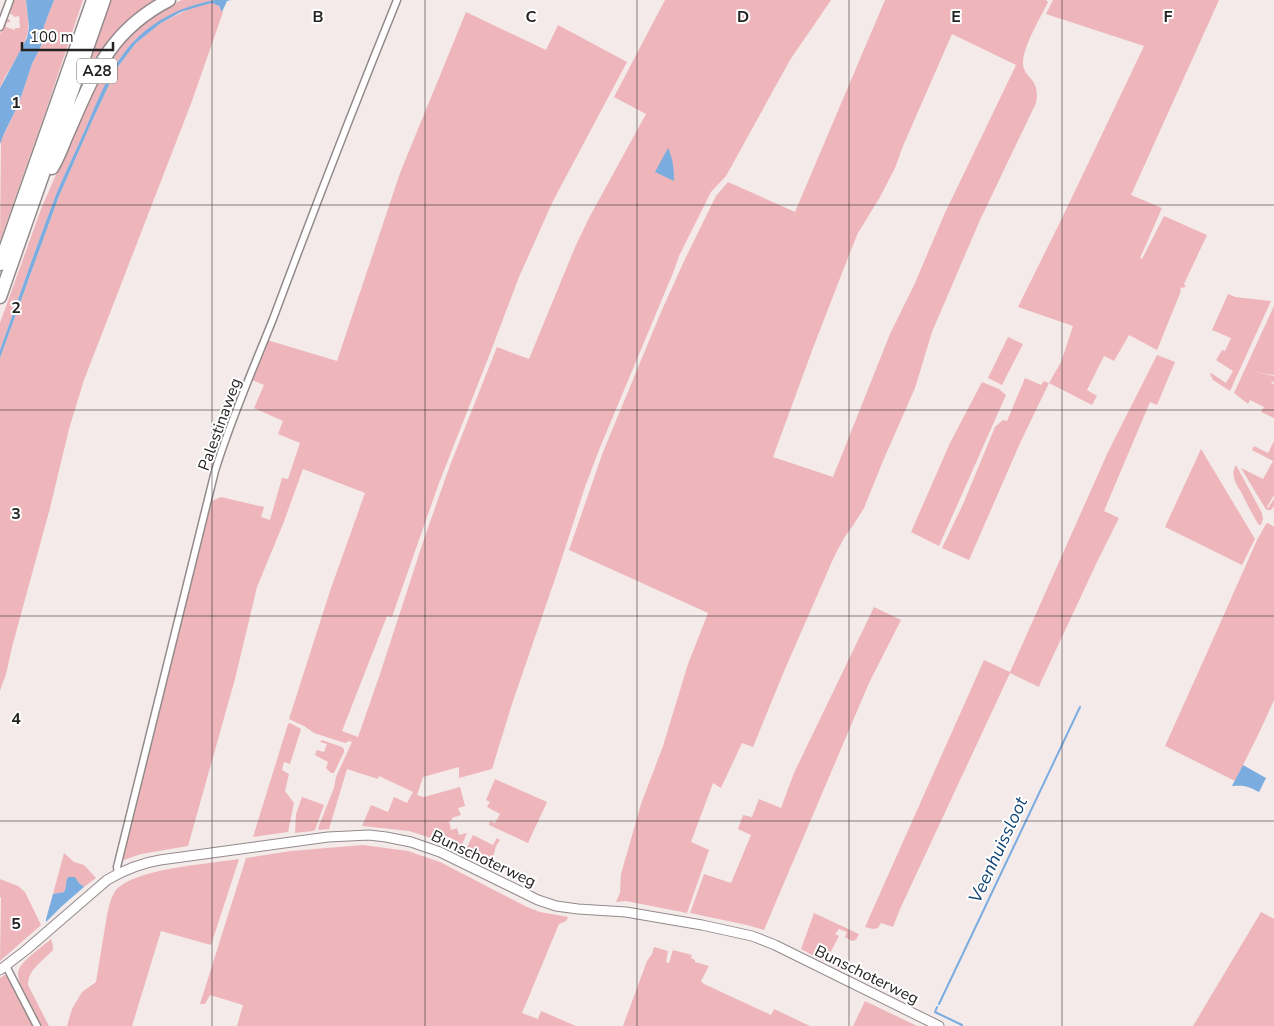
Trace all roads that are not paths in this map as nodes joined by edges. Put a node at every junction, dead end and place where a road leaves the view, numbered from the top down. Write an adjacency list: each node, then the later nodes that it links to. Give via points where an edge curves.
1 (10, 0): 6 (street)
2 (93, 0): 8 (highway, A28)
3 (104, 0): 7 (highway, A28)
4 (169, 0): 7 (highway, A28, via 133,24 107,54 54,165)
5 (397, 0): 10 (street, Palestinaweg, via 225,440)
6 (0, 27)
7 (35, 195): 9 (highway, A28)
8 (0, 264)
9 (0, 296)
10 (118, 873): 11 (main road, Bunschoterweg); 13 (main road, Bunschoterweg, via 150,862 302,840 356,836 398,839 440,852 556,906 626,912 752,936)
11 (3, 968): 12 (street)
12 (38, 1026)
13 (939, 1026)

